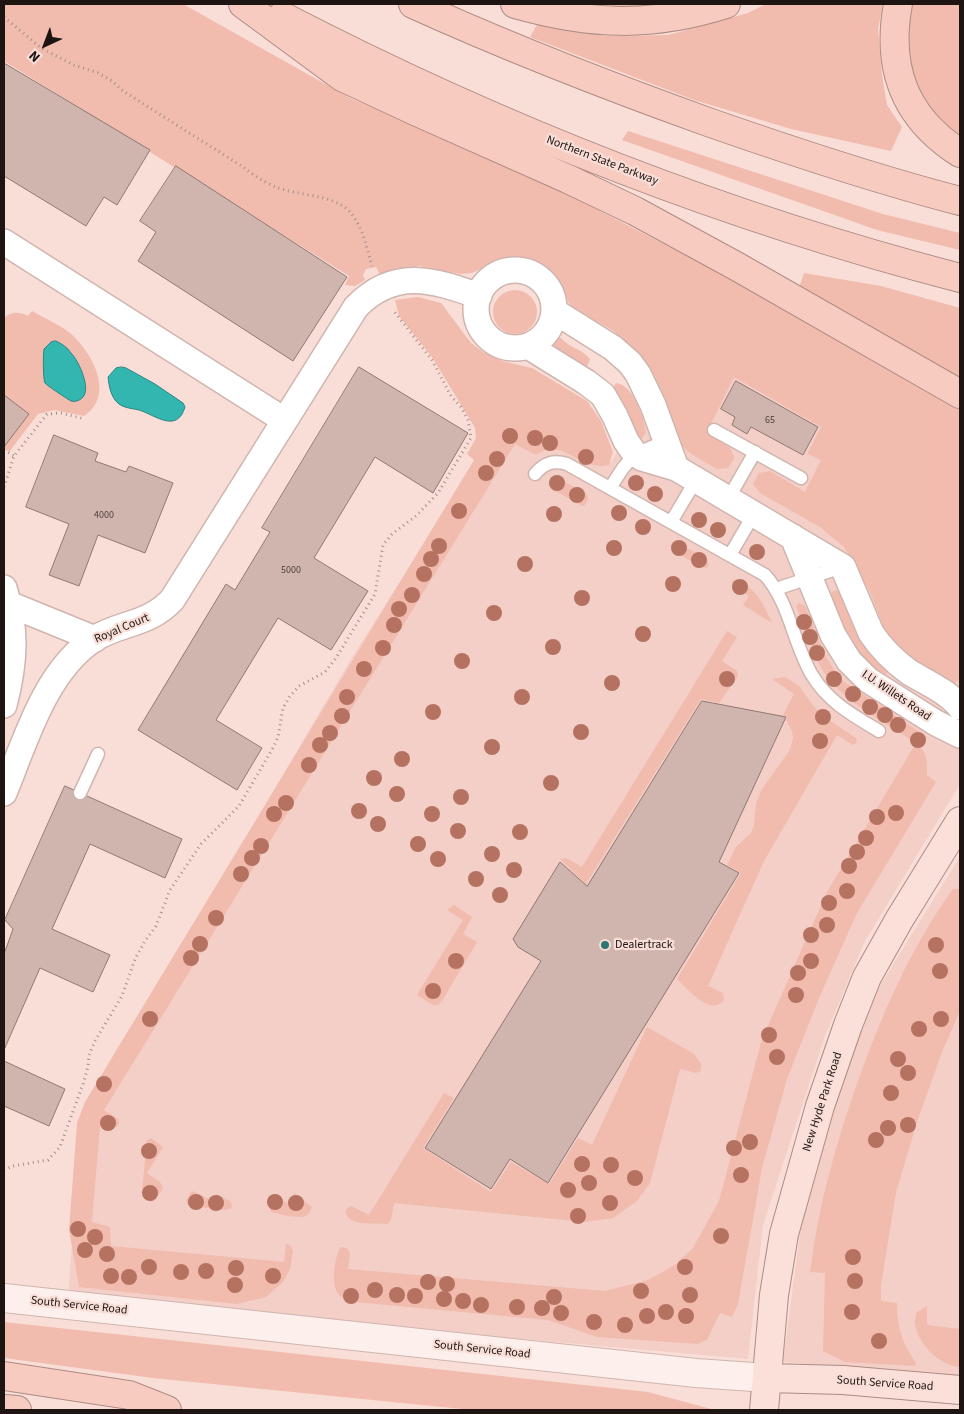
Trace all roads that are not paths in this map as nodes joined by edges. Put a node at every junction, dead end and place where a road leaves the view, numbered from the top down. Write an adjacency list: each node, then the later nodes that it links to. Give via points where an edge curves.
1 (243, 4): 14 (highway, via 342,76 635,211)
2 (259, 4): 10 (highway, Northern State Parkway, via 425,86 586,156 759,219)
3 (413, 4): 8 (highway, via 592,80 772,144)
4 (515, 4): 5 (highway, via 569,17 626,22 685,15)
5 (726, 4)
6 (898, 4): 7 (highway, via 894,51 907,97 925,124)
7 (960, 153)
8 (960, 201)
9 (4, 242): 15 (street)
10 (960, 278)
11 (479, 296): 12 (street, via 500,274 510,270 528,272 547,288); 13 (street, via 478,320 488,336 502,347); 15 (street, Royal Court, via 418,280 381,288 349,315)
12 (554, 311): 13 (street, via 546,332); 17 (street, via 613,348 630,363 645,387)
13 (528, 346): 19 (street, via 603,396 616,416 629,448)
14 (960, 394)
15 (284, 420): 33 (street, Royal Court, via 172,600 164,609 144,620)
16 (714, 430): 18 (lane)
17 (666, 441): 19 (lane); 21 (street)
18 (755, 452): 22 (lane); 24 (lane)
19 (636, 454): 21 (street); 23 (lane)
20 (535, 474): 23 (lane, via 547,464 560,462)
21 (686, 474): 24 (street); 26 (lane)
22 (801, 478)
23 (610, 488): 26 (lane)
24 (728, 499): 25 (street)
25 (754, 514): 27 (street); 28 (lane)
26 (671, 522): 28 (lane)
27 (793, 537): 29 (street); 30 (street, I.U. Willets Road)
28 (730, 555): 31 (lane, via 765,575)
29 (843, 566): 30 (lane); 35 (street, via 878,643 898,663 952,698)
30 (810, 578): 31 (lane); 37 (street, I.U. Willets Road, via 840,648 859,672 936,723)
31 (776, 589): 36 (lane, via 806,664 820,687 840,706)
32 (6, 596): 33 (street); 34 (street, via 14,648)
33 (95, 639): 39 (street, Royal Court, via 74,657 52,685 39,708)
34 (4, 705)
35 (960, 707)
36 (879, 732)
37 (960, 734)
38 (98, 754): 40 (lane)
39 (4, 793)
40 (80, 793)
41 (960, 821): 44 (main road, New Hyde Park Road, via 867,977 832,1070 784,1234 774,1295)
42 (4, 1298): 44 (main road, South Service Road)
43 (4, 1376): 48 (highway, via 128,1395)
44 (767, 1378): 45 (main road, South Service Road, via 843,1380); 49 (main road, New Hyde Park Road)
45 (960, 1390)
46 (4, 1409): 47 (highway)
47 (17, 1410)
48 (167, 1410)
49 (764, 1410)

